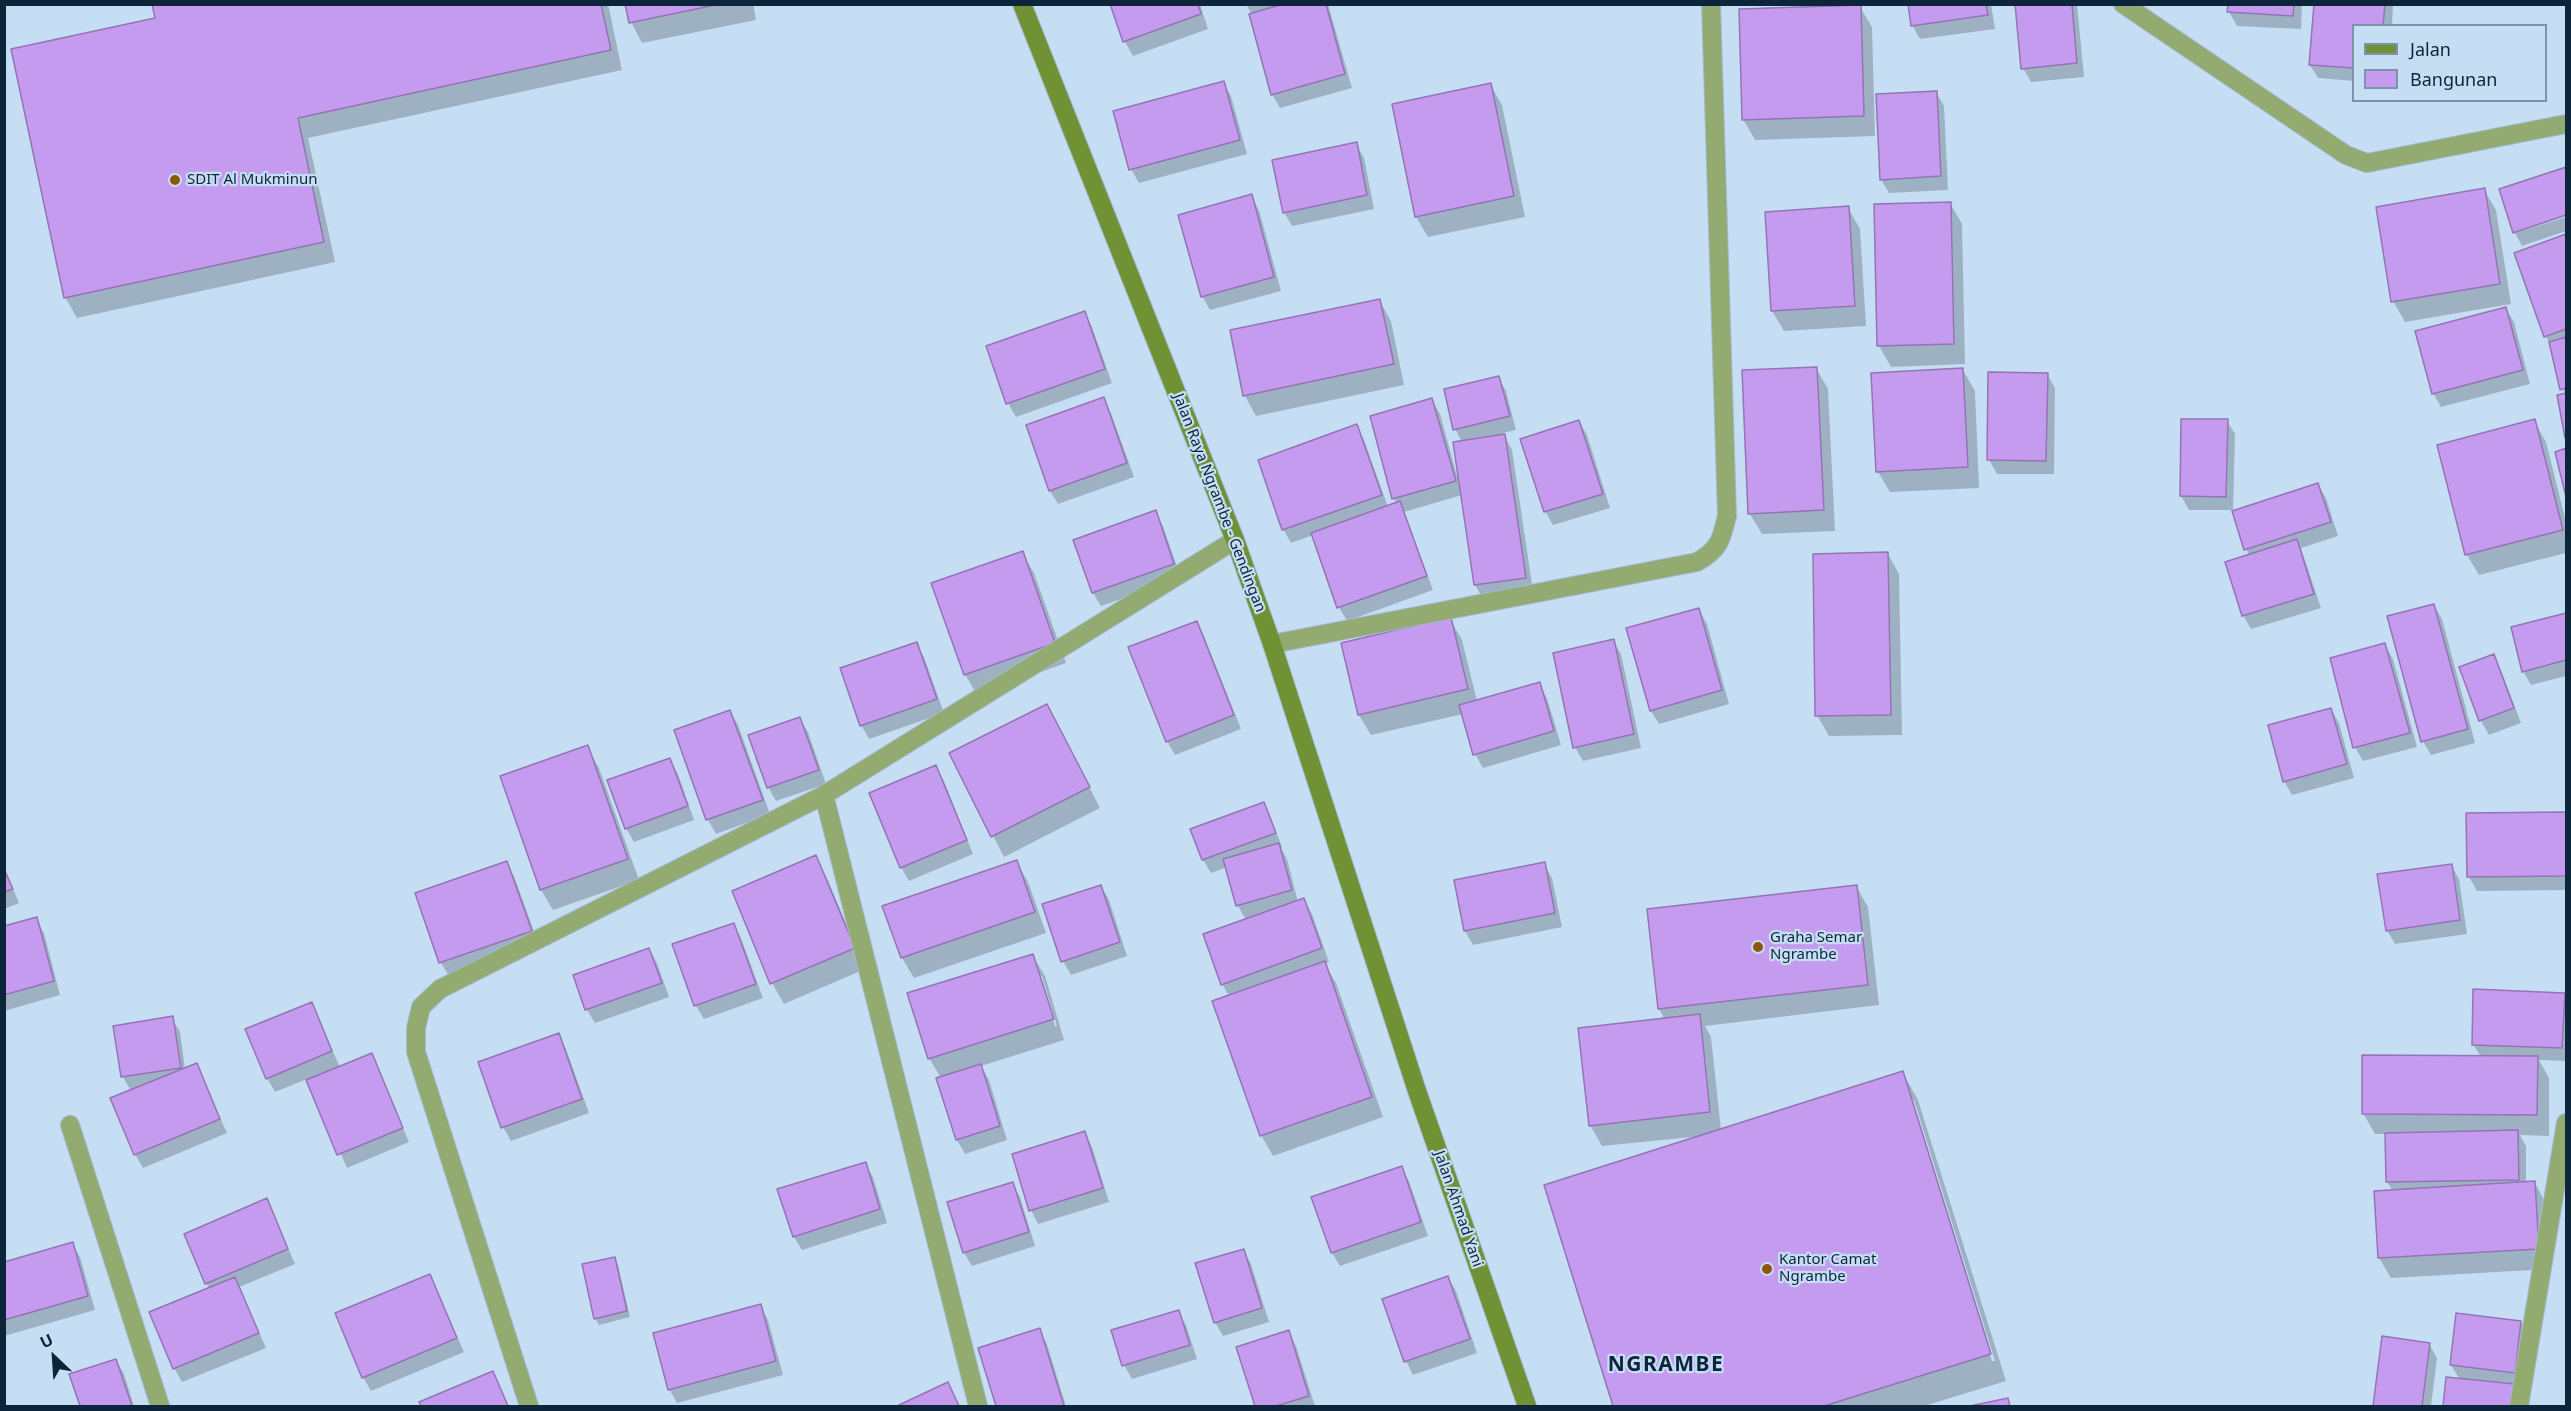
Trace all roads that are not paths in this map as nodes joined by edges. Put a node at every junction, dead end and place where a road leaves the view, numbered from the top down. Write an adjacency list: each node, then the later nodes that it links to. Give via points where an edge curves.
1 (1022, 4): 5 (main road, Jalan Raya Ngrambe - Gendingan)
2 (1711, 4): 6 (street, via 1727,516 1722,539 1713,553 1697,562)
3 (2123, 4): 4 (street, via 2346,155 2367,164)
4 (2566, 124)
5 (1235, 540): 6 (main road, Jalan Raya Ngrambe - Gendingan); 7 (street)
6 (1272, 644): 8 (main road, Jalan Raya Ngrambe - Gendingan)
7 (824, 795): 12 (street, via 440,989 422,1007 416,1028 416,1052); 13 (street)
8 (1391, 1010): 14 (main road, Jalan Ahmad Yani)
9 (70, 1125): 11 (street)
10 (2566, 1132): 15 (street)
11 (160, 1407)
12 (529, 1407)
13 (978, 1407)
14 (1527, 1407)
15 (2519, 1407)

